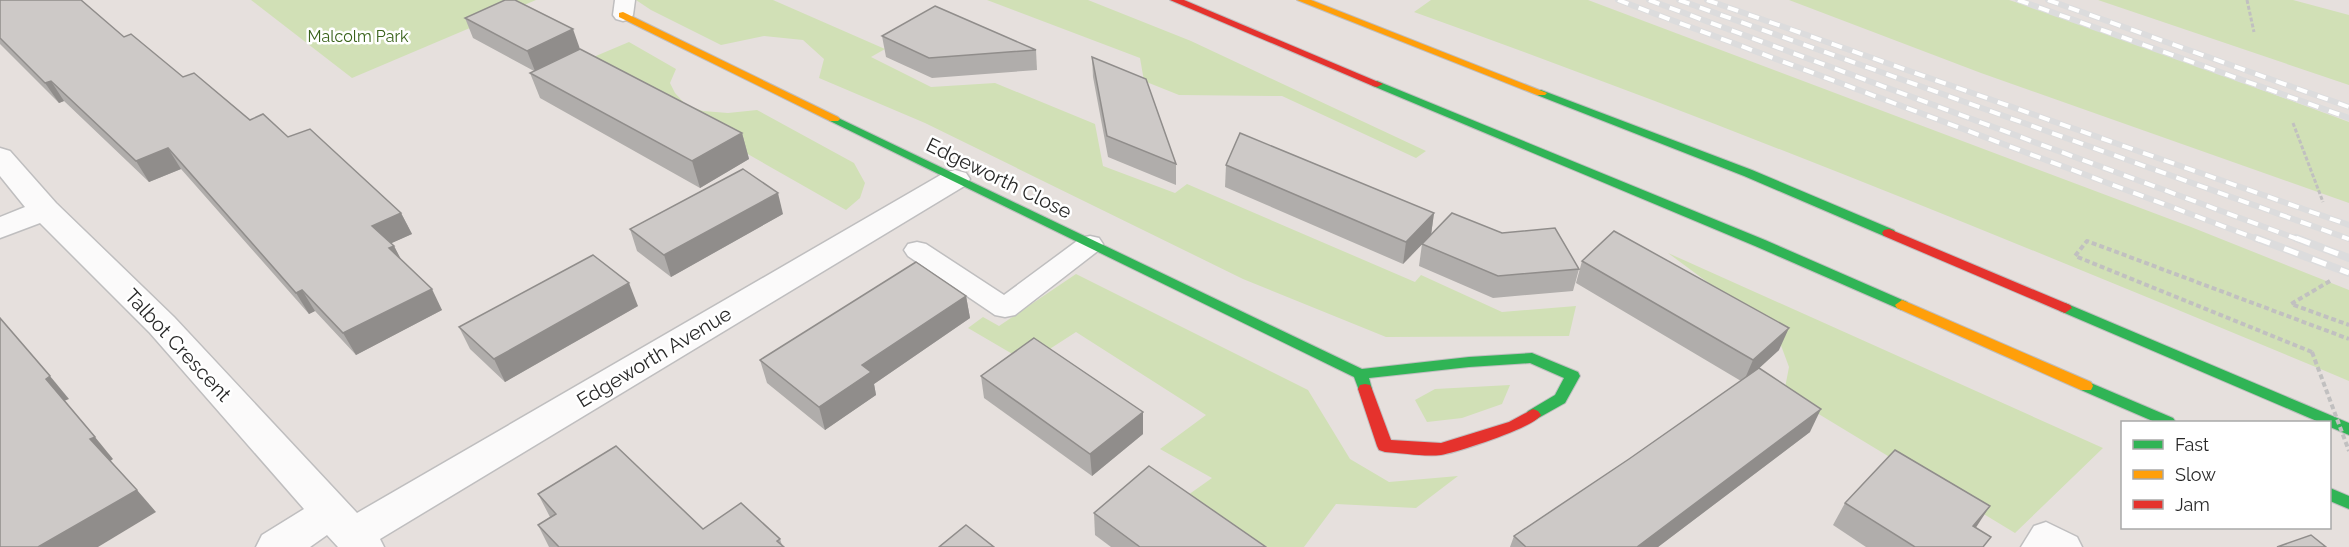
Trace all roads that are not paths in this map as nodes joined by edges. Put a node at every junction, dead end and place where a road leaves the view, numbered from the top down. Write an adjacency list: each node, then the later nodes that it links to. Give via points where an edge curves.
1 (1175, 0): 11 (main road, via 1760,243)
2 (1302, 0): 12 (main road, via 1748,173)
3 (624, 7): 5 (main road, Edgeworth Close)
4 (0, 157): 6 (street, Talbot Crescent)
5 (955, 179): 8 (main road, Edgeworth Close); 17 (street, Edgeworth Avenue)
6 (45, 210): 7 (street); 17 (street, Talbot Crescent, via 162,325)
7 (0, 228)
8 (1090, 244): 9 (lane, via 1005,308); 10 (main road, Edgeworth Close)
9 (918, 250)
10 (1360, 374): 10 (main road, via 1384,446 1441,449 1514,426 1560,399 1573,376 1532,358)
11 (2163, 421)
12 (2330, 421)
13 (2331, 421): 14 (main road)
14 (2349, 429)
15 (2331, 494): 16 (main road)
16 (2349, 503)
17 (349, 532): 18 (street, Edgeworth Avenue)
18 (277, 547)
19 (2038, 547): 20 (lane, via 2046,536)
20 (2065, 547)

